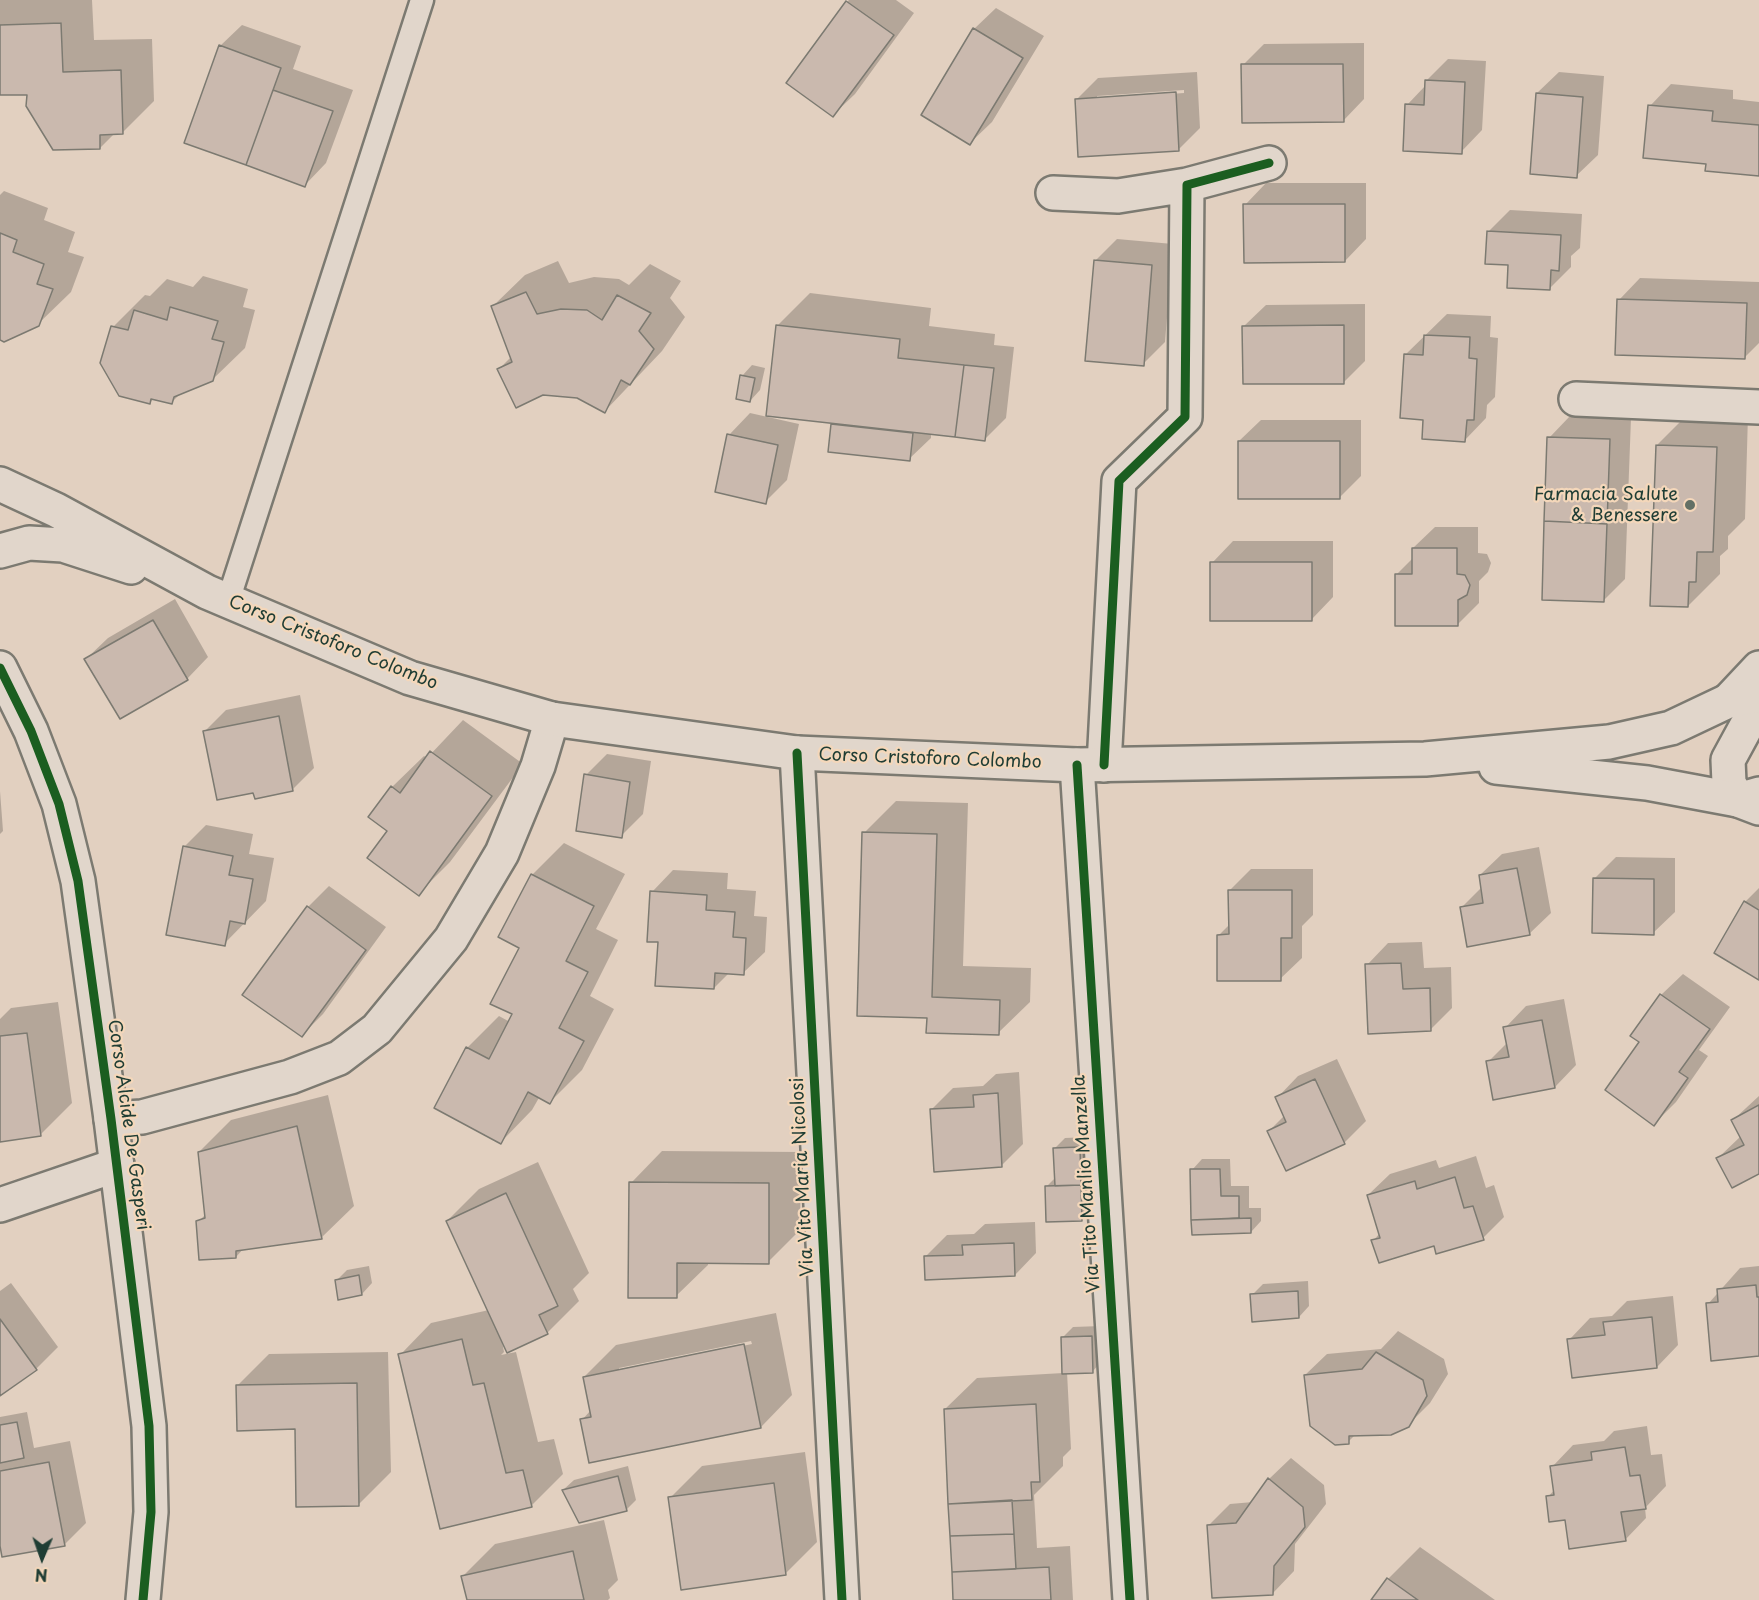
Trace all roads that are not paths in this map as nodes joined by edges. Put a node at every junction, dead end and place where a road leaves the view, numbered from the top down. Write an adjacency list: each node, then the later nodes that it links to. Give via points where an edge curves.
1 (422, 0): 11 (lane)
2 (1269, 163): 3 (street)
3 (1187, 185): 4 (street, via 1118,196); 18 (street, Via Tito Manlio Manzella, via 1185,417 1119,481)
4 (1053, 193)
5 (1576, 399): 6 (street)
6 (1759, 407)
7 (0, 484): 9 (street)
8 (0, 498): 9 (street)
9 (56, 510): 11 (street)
10 (0, 551): 11 (street, via 29,543 63,545)
11 (218, 597): 15 (street, Corso Cristoforo Colombo, via 410,678)
12 (0, 668): 20 (street, Corso Alcide De Gasperi, via 32,730 59,804 78,881)
13 (1759, 668): 14 (street)
14 (1749, 699): 17 (street, via 1671,728 1609,742); 19 (street, via 1728,760 1729,783)
15 (552, 718): 16 (street, Corso Cristoforo Colombo); 20 (street, via 538,766 502,853 451,939 377,1029 339,1058 290,1077 142,1117)
16 (797, 753): 18 (street, Corso Cristoforo Colombo); 24 (street, Via Vito Maria Nicolosi)
17 (1425, 759): 18 (street, Corso Cristoforo Colombo); 19 (street, via 1647,783)
18 (1091, 765): 25 (street, Via Tito Manlio Manzella)
19 (1752, 801)
20 (111, 1119): 21 (street, Corso Alcide De Gasperi)
21 (117, 1166): 22 (street); 23 (street, Corso Alcide De Gasperi, via 149,1426 151,1512)
22 (0, 1205)
23 (142, 1600)
24 (842, 1600)
25 (1130, 1600)

